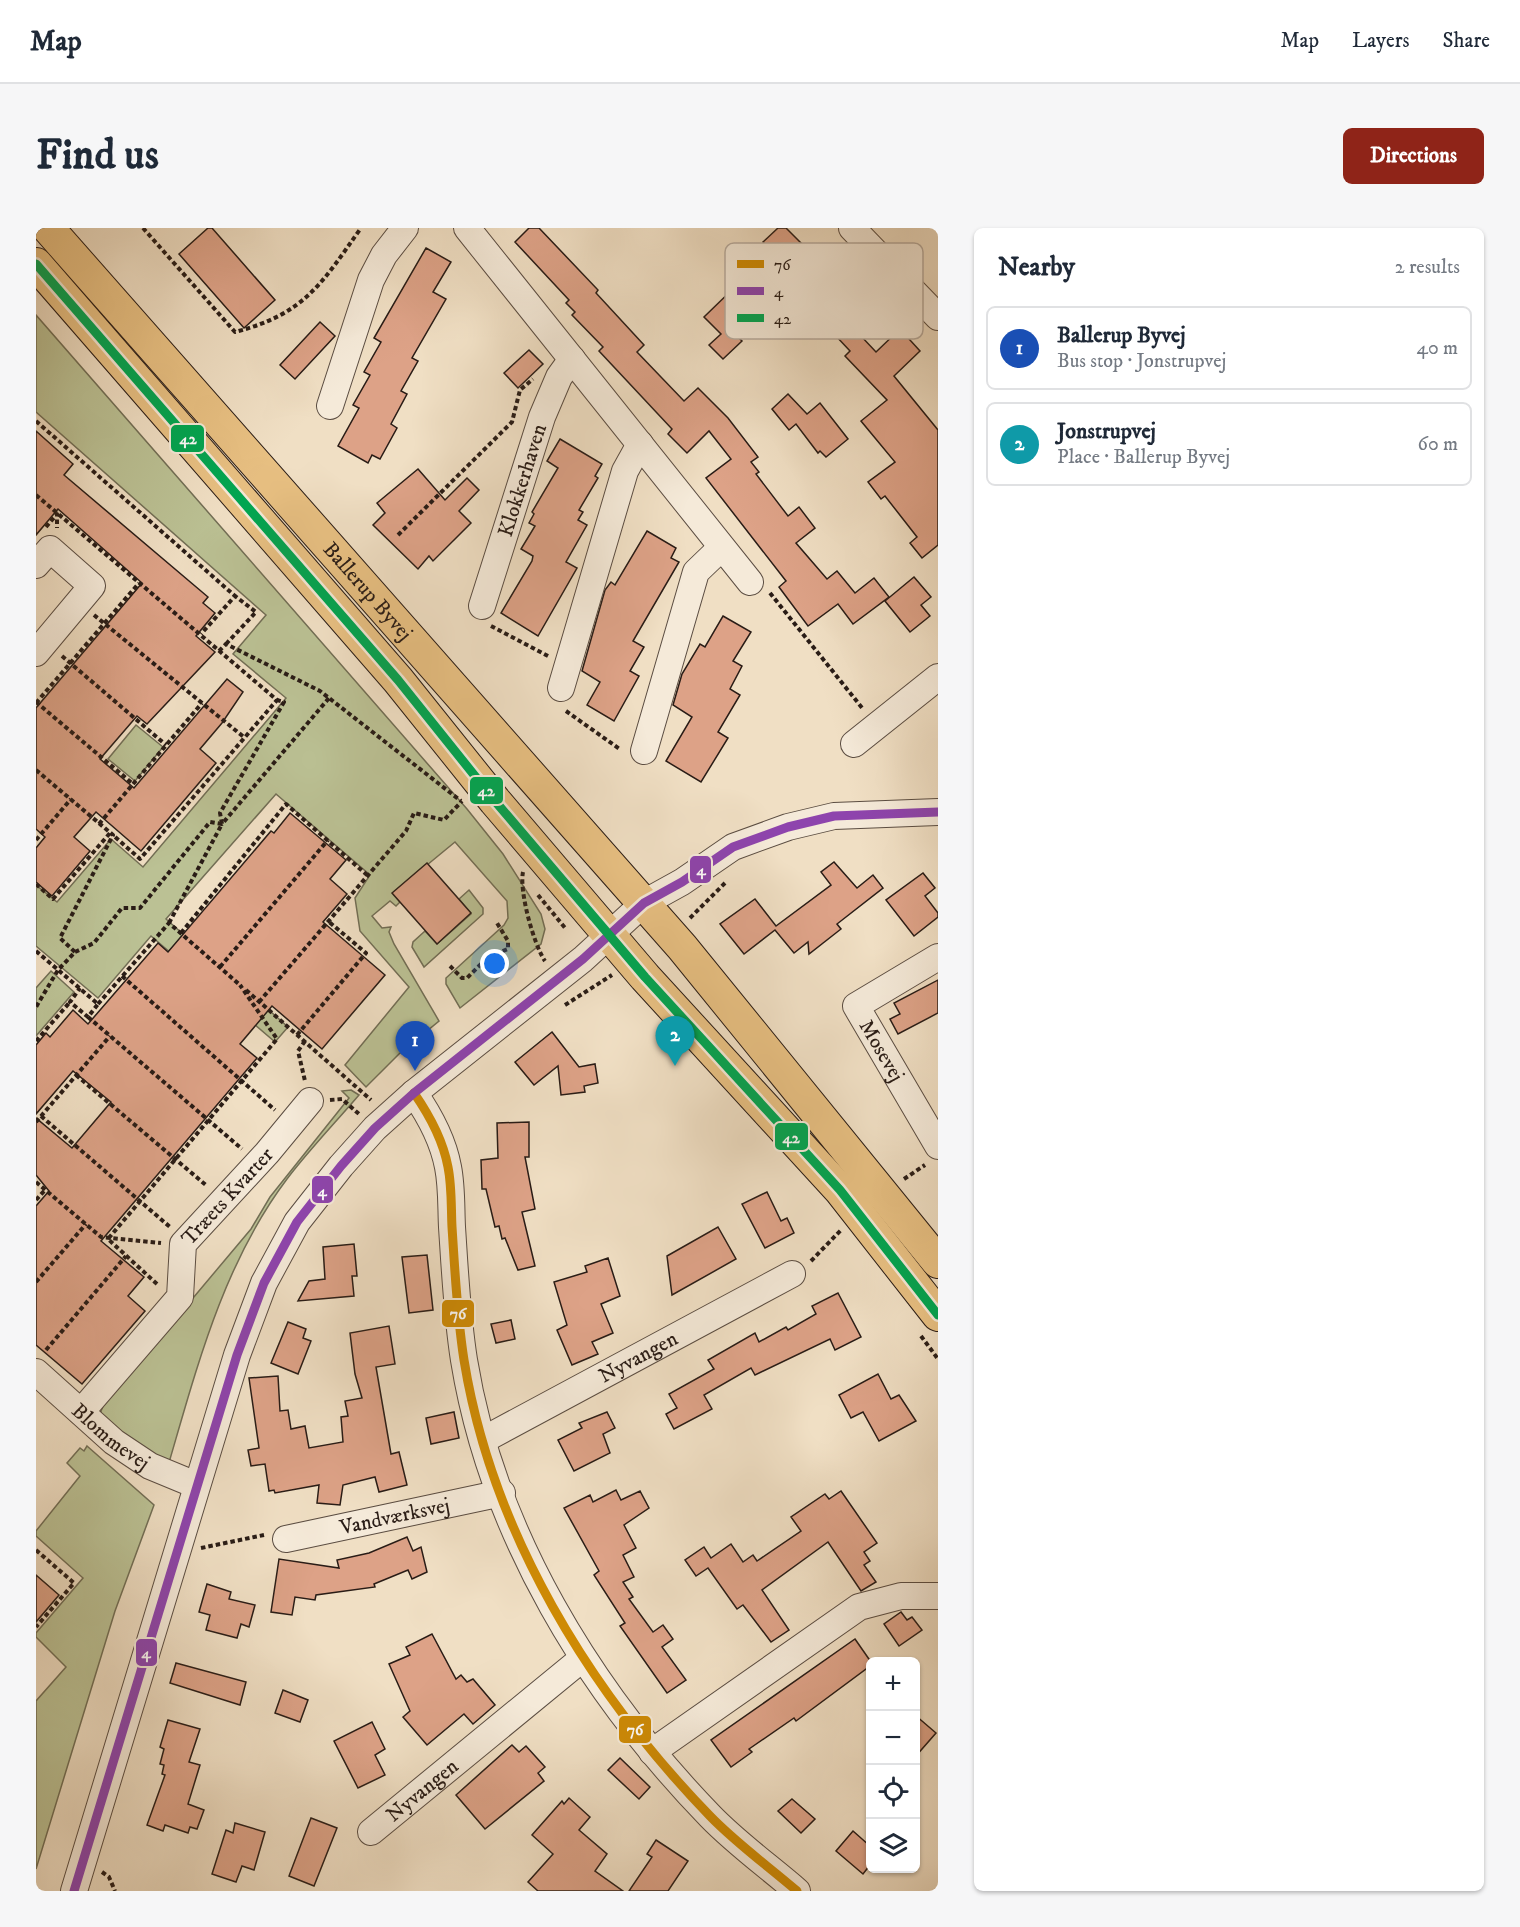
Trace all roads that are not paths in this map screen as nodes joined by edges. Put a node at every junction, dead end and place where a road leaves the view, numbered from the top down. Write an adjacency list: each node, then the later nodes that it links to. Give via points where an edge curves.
1 (48, 228): 22 (main road, Ballerup Byvej)
2 (405, 228): 10 (street, via 371,280)
3 (467, 228): 9 (street)
4 (852, 228): 5 (street)
5 (866, 243)
6 (36, 264): 23 (main road, Ballerup Byvej, via 390,671)
7 (923, 301): 8 (street)
8 (938, 317)
9 (572, 359): 11 (street); 15 (street, Klokkerhaven, via 559,377 542,417)
10 (330, 406)
11 (640, 444): 12 (street); 17 (street, via 625,471)
12 (721, 548): 14 (street); 20 (street, via 696,572)
13 (36, 565): 16 (street, via 50,549 92,586)
14 (750, 582)
15 (482, 606)
16 (36, 653)
17 (564, 677)
18 (938, 677): 19 (street)
19 (854, 744)
20 (644, 751)
21 (938, 812): 22 (street, via 834,816 788,827 733,847)
22 (644, 903): 23 (street); 28 (main road, Ballerup Byvej)
23 (609, 934): 25 (street); 30 (main road, Ballerup Byvej, via 840,1190)
24 (938, 957): 27 (street, Mosevej, via 856,1006)
25 (414, 1093): 33 (street, via 433,1120 448,1168 458,1318 467,1380); 34 (street, via 382,1122 297,1222 264,1283)
26 (310, 1101): 32 (street, Træets Kvarter, via 183,1244 180,1297)
27 (934, 1154)
28 (938, 1262)
29 (792, 1274): 33 (street, Nyvangen)
30 (938, 1315)
31 (41, 1361): 32 (street, Blommevej)
32 (81, 1412): 34 (street, Blommevej, via 114,1442 150,1466)
33 (483, 1440): 35 (street)
34 (196, 1485): 41 (street)
35 (502, 1493): 36 (street, Vandværksvej); 38 (street, via 536,1579)
36 (286, 1539)
37 (938, 1596): 39 (street, via 901,1596 859,1607)
38 (583, 1658): 39 (street, via 615,1708); 40 (street, Nyvangen)
39 (652, 1752): 42 (street, via 711,1818)
40 (371, 1832)
41 (74, 1891)
42 (797, 1891)

